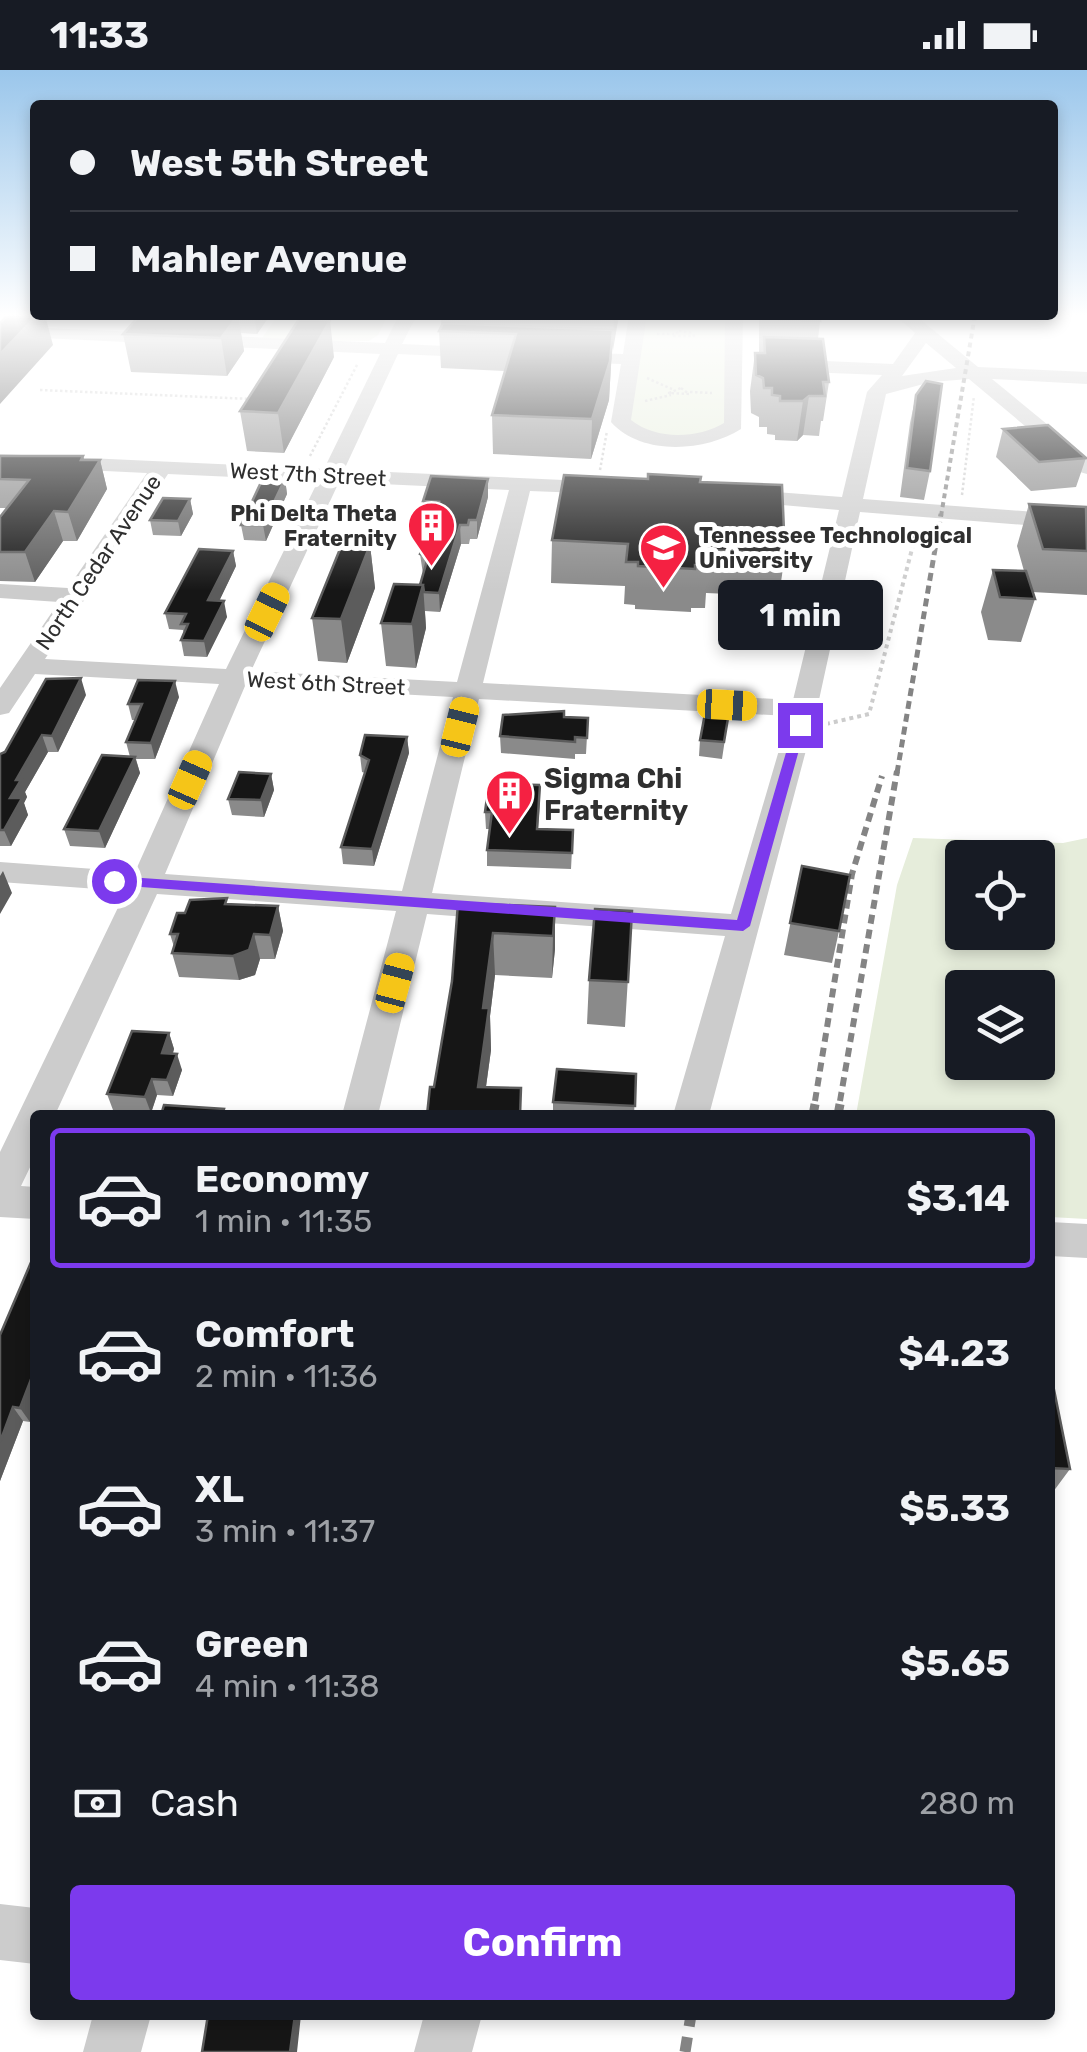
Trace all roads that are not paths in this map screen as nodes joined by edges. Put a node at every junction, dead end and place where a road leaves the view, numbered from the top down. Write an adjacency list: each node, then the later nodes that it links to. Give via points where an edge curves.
1 (359, 406): 9 (street)
2 (623, 406): 3 (street, via 621,422 648,436 698,438 734,425)
3 (734, 406)
4 (873, 406): 13 (street)
5 (1012, 406): 8 (street)
6 (0, 460): 7 (street, West 7th Street)
7 (162, 467): 9 (street, West 7th Street); 16 (street, North Cedar Avenue)
8 (1087, 468)
9 (332, 474): 10 (street, West 7th Street); 18 (street)
10 (522, 484): 11 (street, West 7th Street); 19 (street)
11 (625, 489)
12 (712, 496): 13 (street)
13 (850, 503): 14 (street); 21 (street)
14 (1087, 524)
15 (0, 591): 16 (street)
16 (73, 596): 17 (street, North Cedar Avenue)
17 (28, 666): 18 (street, West 6th Street); 20 (street, North Cedar Avenue)
18 (235, 678): 19 (street, West 6th Street); 23 (street)
19 (468, 692): 21 (street, West 6th Street); 24 (street)
20 (0, 707)
21 (802, 717): 25 (street)
22 (0, 872): 23 (street)
23 (144, 883): 24 (street); 26 (street)
24 (416, 905): 25 (street); 27 (street)
25 (743, 926): 28 (street)
26 (39, 1110)
27 (361, 1110)
28 (692, 1110)
29 (30, 1129): 30 (street)
30 (0, 1190)
31 (0, 1201): 32 (street)
32 (30, 1203)
33 (1055, 1239): 34 (street)
34 (1087, 1241)
35 (0, 1932): 36 (street)
36 (30, 1935)
37 (121, 2020): 39 (street)
38 (452, 2020): 40 (street)
39 (112, 2052)
40 (443, 2052)

